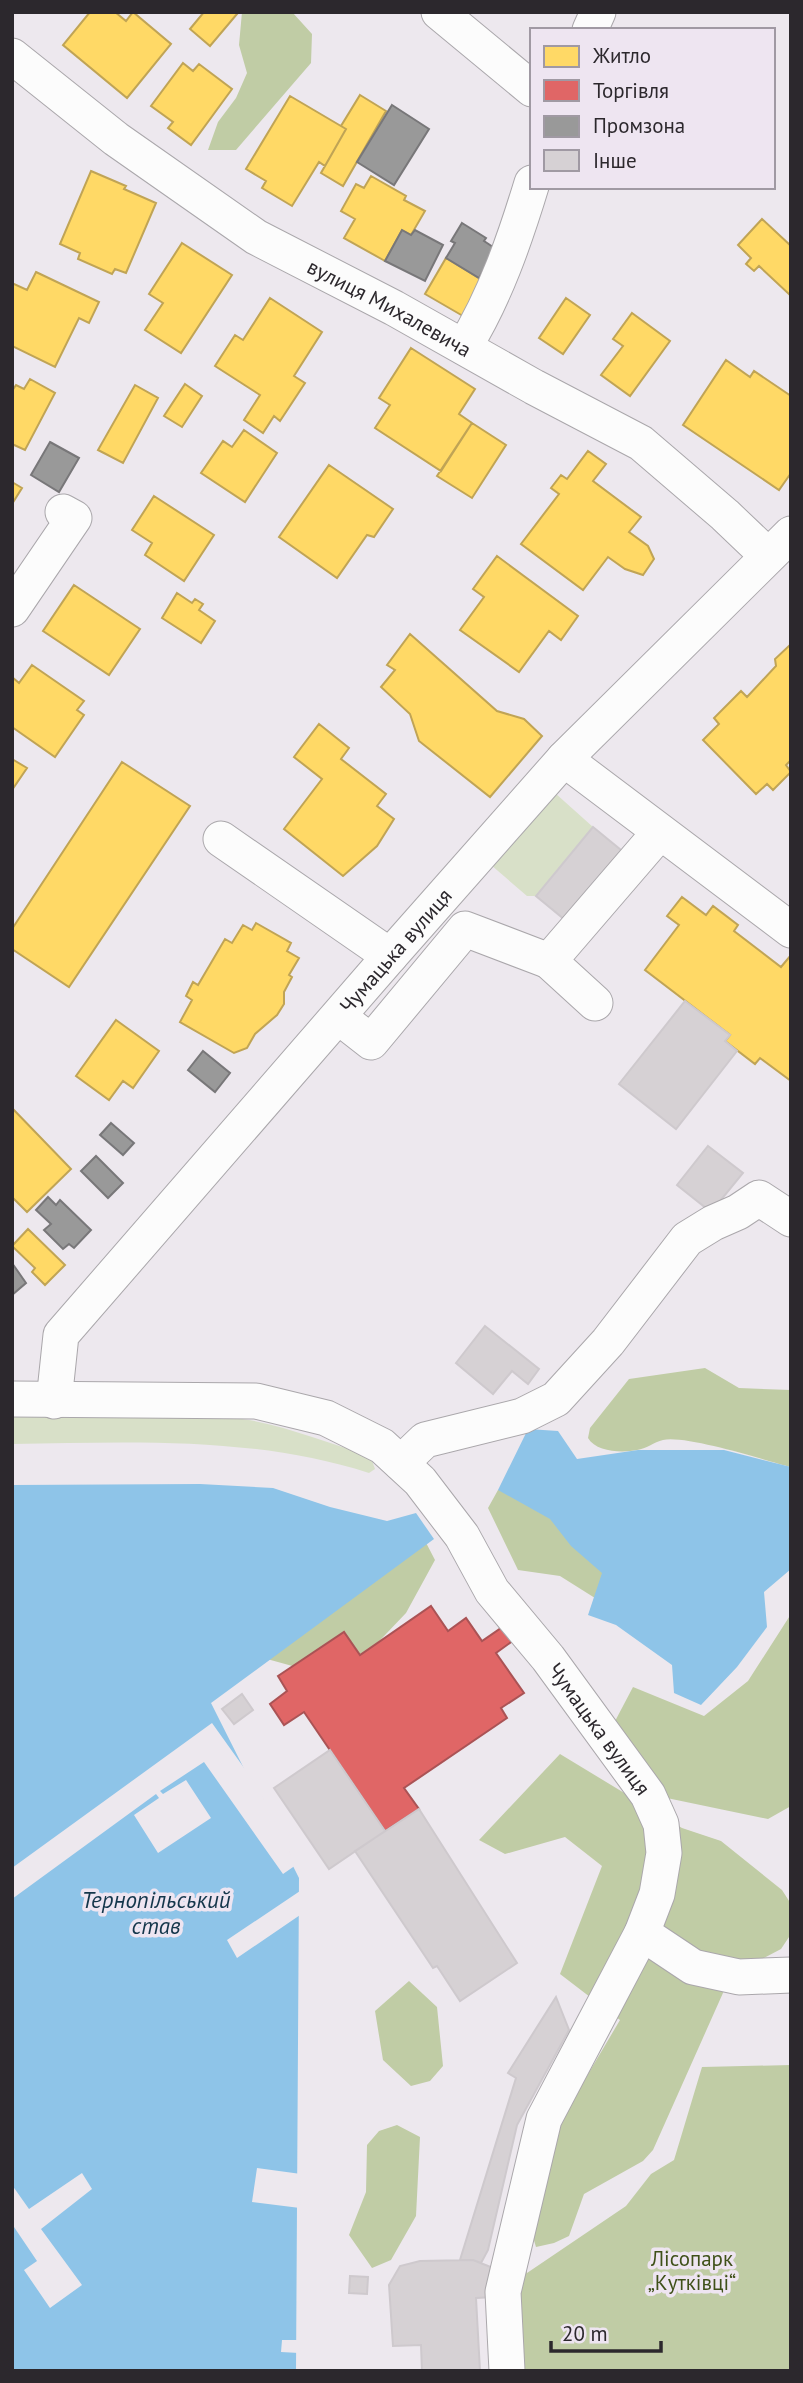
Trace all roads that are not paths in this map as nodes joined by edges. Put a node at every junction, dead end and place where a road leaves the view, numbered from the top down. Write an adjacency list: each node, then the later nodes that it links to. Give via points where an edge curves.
1 (439, 12): 5 (street)
2 (598, 12): 3 (street)
3 (591, 28)
4 (12, 56): 7 (street, вулиця Михалевича, via 116,139 256,237)
5 (530, 87)
6 (530, 189): 7 (street, via 480,321)
7 (464, 347): 9 (street, вулиця Михалевича, via 641,443 725,515)
8 (64, 512): 10 (street, via 74,518)
9 (779, 545): 11 (street, Чумацька вулиця)
10 (12, 608)
11 (564, 760): 12 (street); 15 (street, Чумацька вулиця)
12 (660, 832): 14 (street); 16 (street)
13 (221, 839): 15 (street)
14 (791, 930)
15 (390, 956): 18 (street, Чумацька вулиця)
16 (549, 961): 17 (street); 18 (street, via 465,929 371,1042)
17 (595, 1003)
18 (339, 1017): 21 (street, Чумацька вулиця, via 61,1335)
19 (791, 1219): 22 (street, via 759,1198 687,1239 608,1342 556,1399 522,1416 425,1440)
20 (12, 1399): 21 (street, Чумацька вулиця)
21 (54, 1401): 22 (street, Чумацька вулиця, via 257,1401 327,1418 383,1446)
22 (411, 1472): 23 (street, Чумацька вулиця, via 462,1536 492,1591 548,1658 648,1795 661,1824 664,1853 657,1894)
23 (642, 1933): 24 (street, via 693,1967 739,1978); 25 (street, Чумацька вулиця, via 544,2119 503,2291)
24 (791, 1975)
25 (507, 2371)

